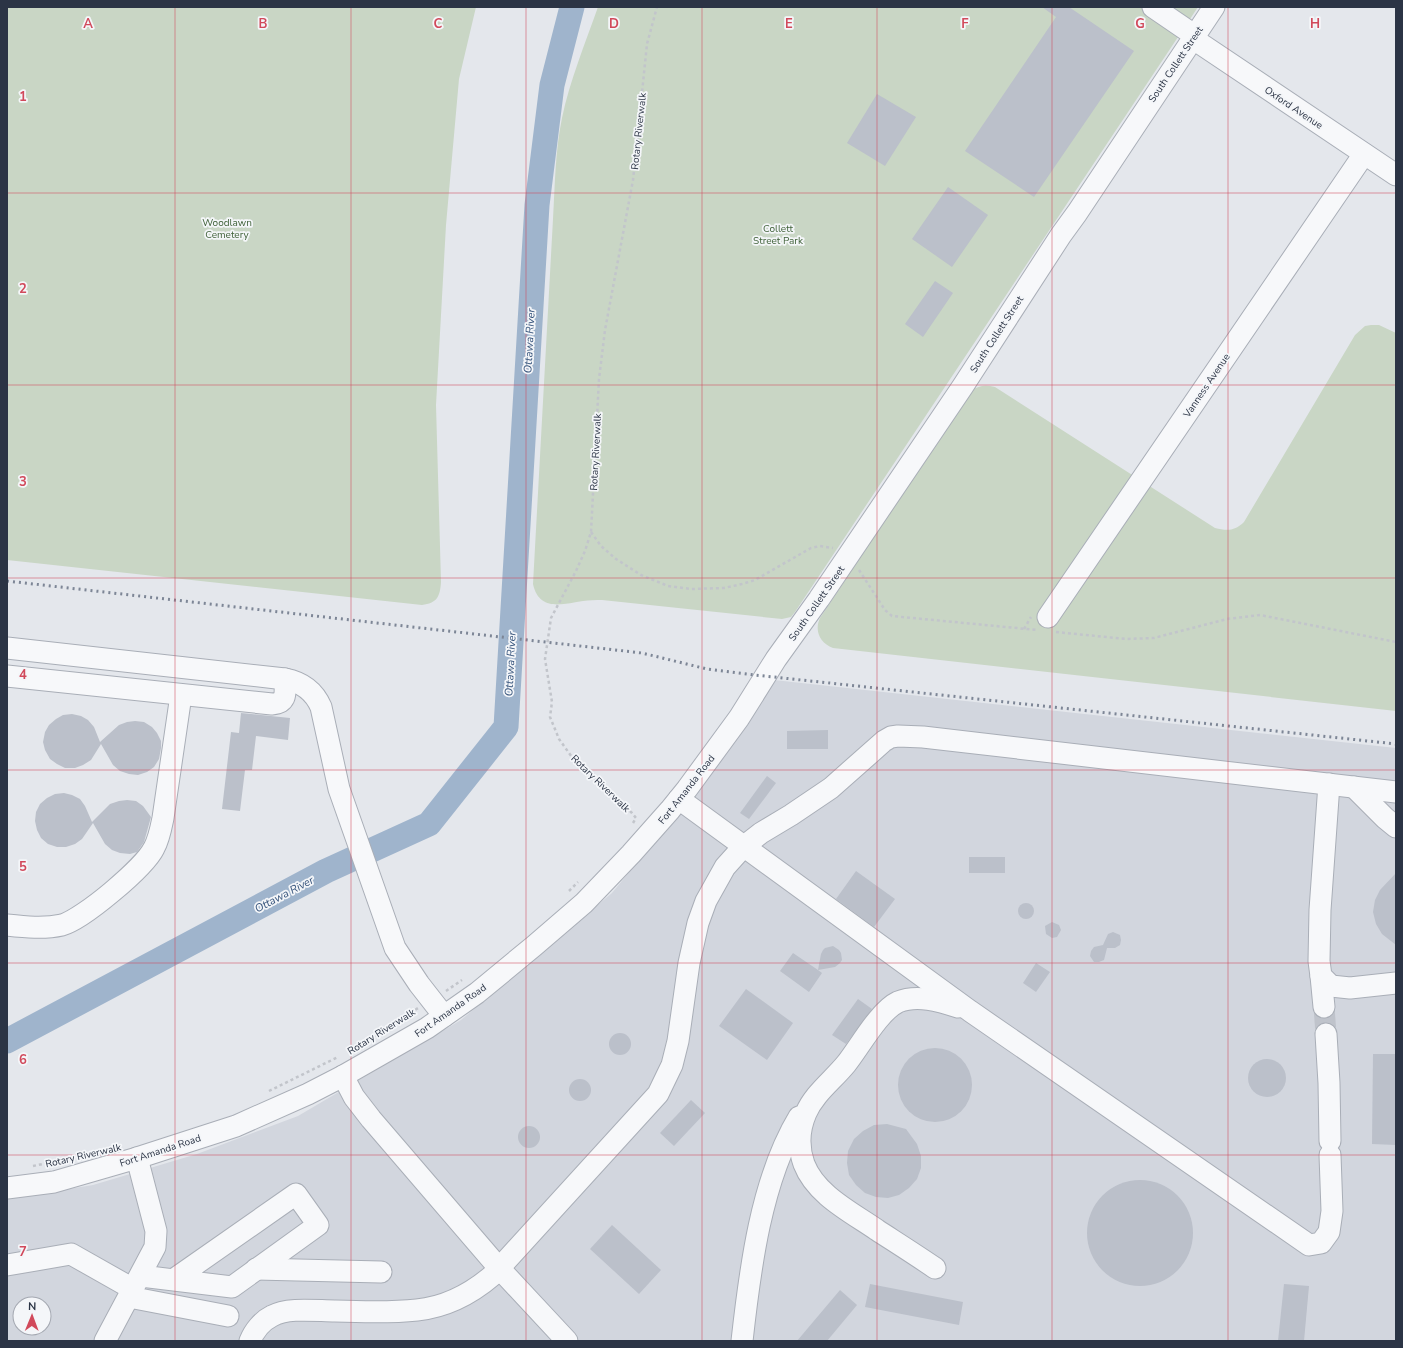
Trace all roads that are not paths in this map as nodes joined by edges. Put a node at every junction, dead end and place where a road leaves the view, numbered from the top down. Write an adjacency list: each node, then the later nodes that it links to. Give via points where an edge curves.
1 (1214, 7): 3 (street, South Collett Street)
2 (1160, 9): 3 (street, Oxford Avenue)
3 (1193, 37): 4 (street, Oxford Avenue); 8 (street, South Collett Street, via 963,386)
4 (1364, 154): 5 (street, Oxford Avenue); 6 (street, Vanness Avenue)
5 (1396, 175)
6 (1048, 627)
7 (7, 648): 10 (street)
8 (776, 659): 15 (street, Fort Amanda Road, via 740,717)
9 (7, 676): 11 (street)
10 (285, 679): 11 (street, via 285,696 277,704); 22 (street, via 302,685 319,701 339,789 395,948)
11 (181, 695): 18 (street, via 163,818 154,848 147,859 90,910 75,919 50,927)
12 (1329, 784): 13 (street); 17 (street, via 898,736 884,741 831,788); 19 (street, via 1320,910)
13 (1354, 787): 14 (street); 16 (street)
14 (1396, 792)
15 (679, 799): 17 (street); 22 (street, Fort Amanda Road, via 584,903 476,993)
16 (1396, 827)
17 (743, 847): 23 (street); 30 (street, via 725,867 706,901 698,923 689,963 678,1041 672,1065 658,1094)
18 (7, 925)
19 (1321, 976): 20 (street, via 1331,986 1350,988); 21 (street)
20 (1396, 983)
21 (1324, 1006)
22 (438, 1008): 25 (street, Fort Amanda Road, via 407,1040)
23 (970, 1011): 24 (street, via 1309,1245 1321,1243 1328,1232 1332,1211); 26 (street, via 924,999 906,1000 890,1007 845,1065)
24 (1326, 1034)
25 (344, 1076): 27 (street, Fort Amanda Road, via 236,1126); 30 (street, via 354,1097 371,1119)
26 (812, 1101): 31 (street, via 800,1131 804,1163 811,1176 838,1204); 40 (street, via 788,1134 766,1198 753,1257)
27 (137, 1158): 28 (street, Fort Amanda Road, via 54,1182); 35 (street, via 156,1231 155,1247)
28 (7, 1188)
29 (7, 1265): 35 (street, via 70,1254)
30 (499, 1268): 38 (street, via 478,1288 439,1306 393,1312 286,1312 272,1316 260,1325); 39 (street)
31 (935, 1268)
32 (256, 1269): 33 (street); 34 (street, via 232,1287); 34 (street, via 318,1225 296,1194)
33 (381, 1272)
34 (173, 1280): 35 (street)
35 (134, 1287): 36 (street); 37 (street)
36 (228, 1316)
37 (109, 1340)
38 (250, 1341)
39 (567, 1341)
40 (742, 1341)

